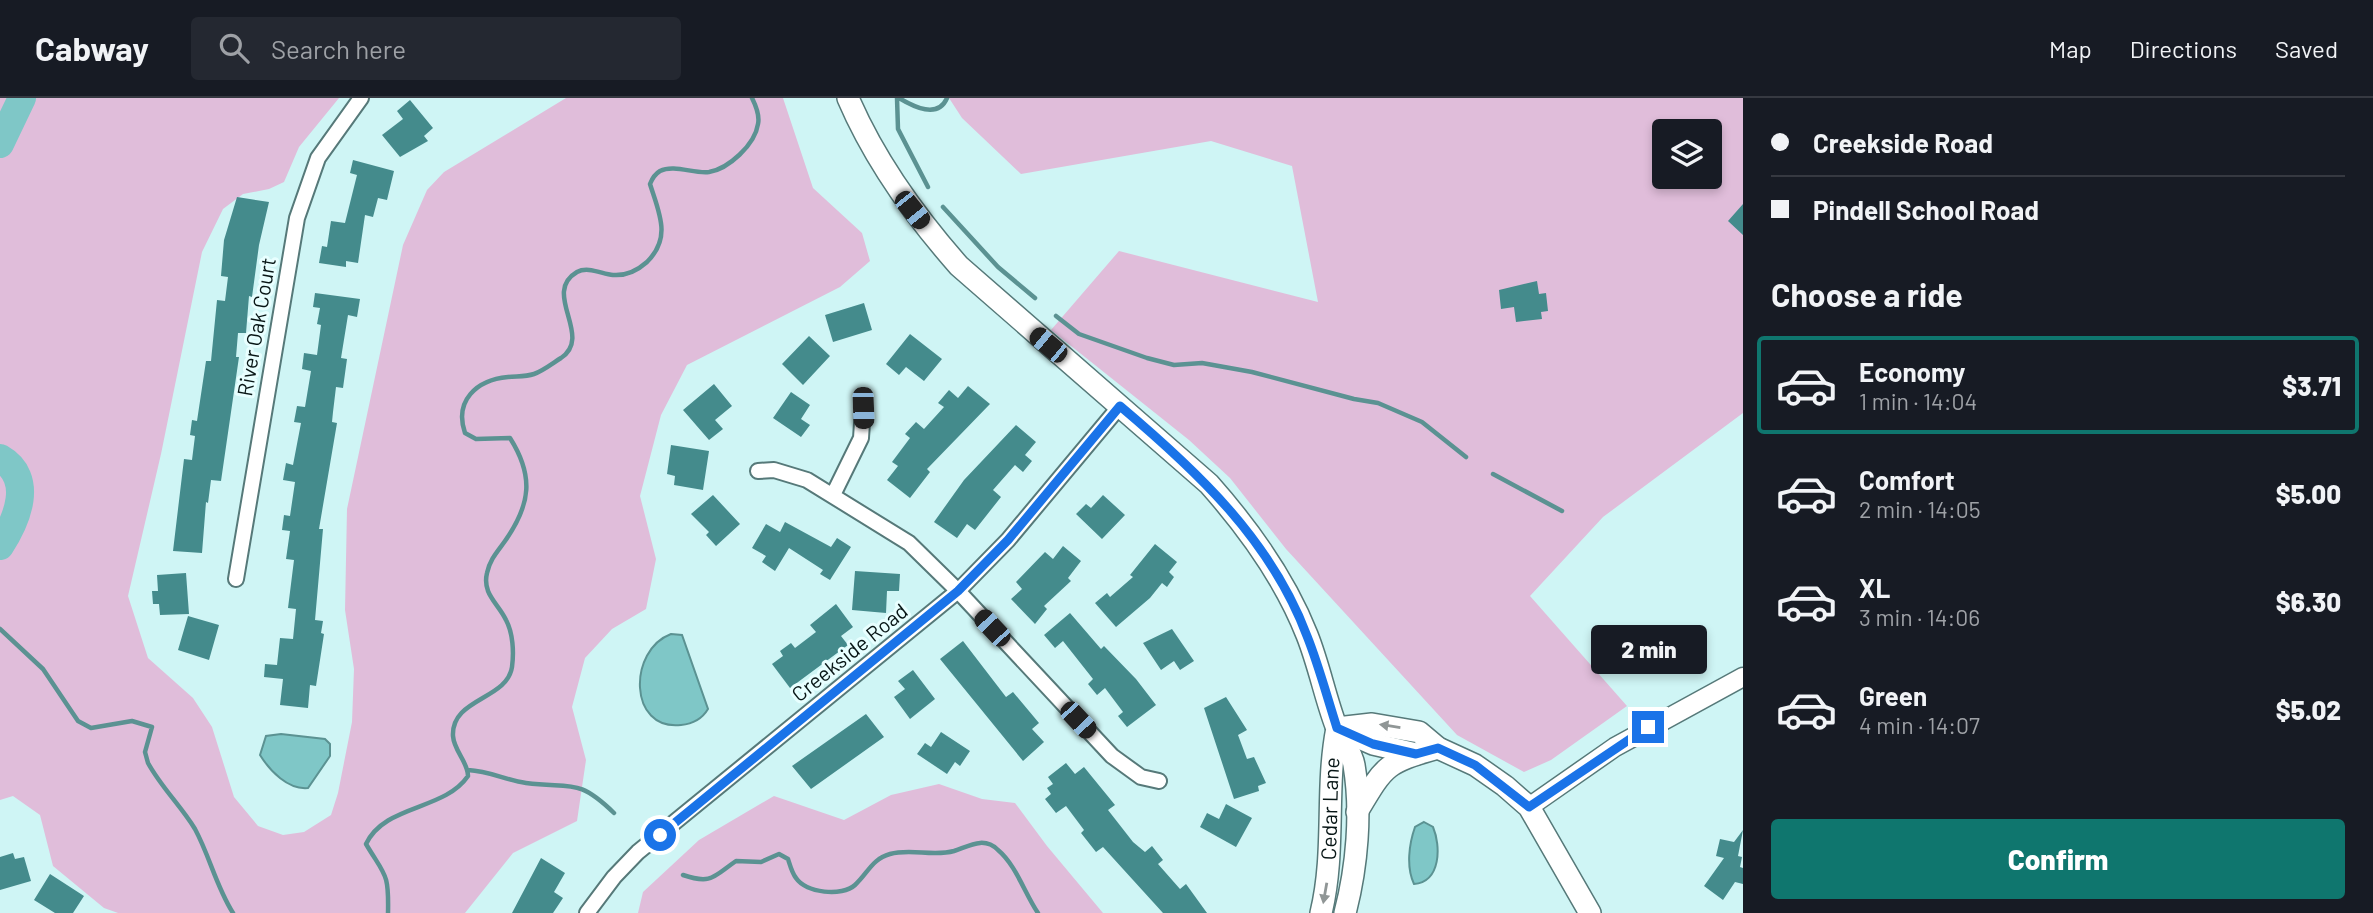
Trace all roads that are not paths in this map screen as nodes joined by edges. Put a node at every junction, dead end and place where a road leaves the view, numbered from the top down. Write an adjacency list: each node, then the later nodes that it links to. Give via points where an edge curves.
1 (361, 98): 7 (street, River Oak Court, via 318,158 297,218)
2 (848, 98): 3 (main road, via 890,178 934,238 991,297)
3 (1120, 406): 8 (street, Creekside Road, via 1008,540); 10 (main road, via 1209,484 1254,540 1307,634)
4 (863, 408): 6 (street, via 861,439)
5 (758, 471): 6 (street, via 790,473)
6 (833, 495): 8 (street, via 909,543)
7 (236, 579)
8 (958, 591): 13 (street, via 1112,757 1141,777); 16 (street, Creekside Road, via 638,852)
9 (1743, 677): 14 (street, via 1615,747)
10 (1337, 728): 11 (main road, one-way to 10, via 1419,732 1394,726); 12 (main road, via 1373,744); 15 (main road, Cedar Lane, via 1354,762); 17 (main road, Cedar Lane, one-way to 17, via 1330,761 1331,855)
11 (1438, 748): 12 (main road); 14 (main road, via 1475,765)
12 (1416, 754): 15 (main road, via 1388,765)
13 (1159, 781)
14 (1529, 807): 19 (main road)
15 (1357, 812): 18 (main road, Cedar Lane)
16 (587, 913)
17 (1321, 913)
18 (1345, 913)
19 (1590, 913)

